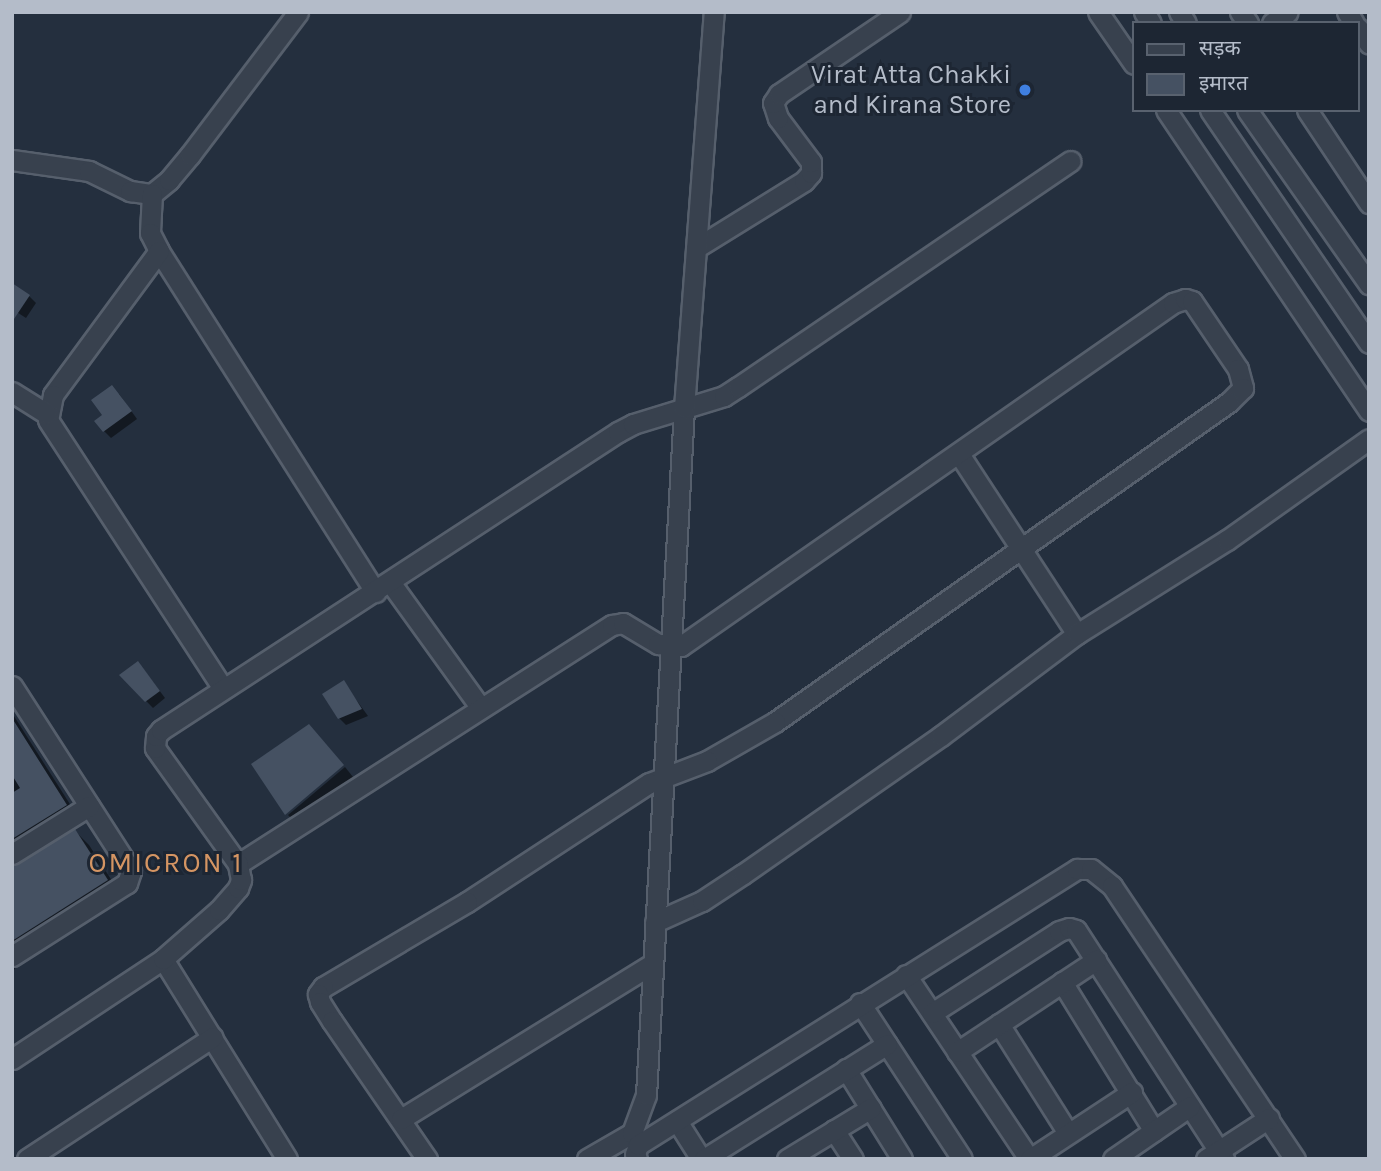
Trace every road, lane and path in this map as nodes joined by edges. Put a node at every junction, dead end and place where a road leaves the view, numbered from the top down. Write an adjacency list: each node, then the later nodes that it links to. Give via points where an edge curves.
1 (298, 12): 12 (street, via 183,163)
2 (714, 12): 14 (street)
3 (900, 12): 14 (street, via 779,94 774,103 778,118 811,162 811,173)
4 (1098, 12): 5 (street)
5 (1132, 61)
6 (1167, 112): 20 (street)
7 (1211, 112): 17 (street)
8 (1248, 112): 16 (street)
9 (1308, 112): 13 (street)
10 (12, 160): 12 (street, via 89,170 130,191)
11 (1071, 161): 19 (street, via 724,396)
12 (152, 194): 15 (street, via 150,233)
13 (1369, 203)
14 (696, 248): 19 (street)
15 (159, 251): 21 (street, via 53,395); 25 (street)
16 (1369, 284)
17 (1369, 343)
18 (12, 392): 21 (street)
19 (684, 408): 25 (street, via 618,432); 27 (street)
20 (1369, 411)
21 (47, 414): 29 (street)
22 (1369, 439): 26 (street, via 1227,540)
23 (959, 454): 24 (street); 24 (street, via 1185,299 1192,301 1238,369 1243,380 1238,394); 27 (street, via 681,646)
24 (1020, 548): 26 (street); 31 (street, via 768,727 707,761)
25 (382, 587): 29 (street); 30 (street)
26 (1077, 635): 35 (street, via 755,866 702,901)
27 (671, 647): 30 (street, via 623,623 612,625); 31 (street)
28 (12, 686): 32 (street)
29 (222, 688): 34 (street, via 161,730 155,742)
30 (481, 708): 34 (street)
31 (664, 776): 35 (street); 54 (street, via 424,930 323,987 318,994 320,1002)
32 (89, 806): 33 (street); 36 (street, via 130,865 131,877)
33 (12, 854)
34 (237, 864): 37 (street, via 241,880 232,897)
35 (655, 922): 39 (street)
36 (12, 956)
37 (163, 959): 45 (street); 48 (street)
38 (1096, 960): 41 (street); 43 (street, via 1076,930 1069,928); 51 (street)
39 (652, 964): 54 (street); 63 (street, via 646,1095 632,1133)
40 (906, 975): 42 (street); 43 (street); 53 (street, via 1077,869 1091,869 1112,886)
41 (1062, 982): 44 (street); 50 (street)
42 (860, 1003): 46 (street); 55 (street)
43 (932, 1013): 47 (street)
44 (999, 1024): 47 (street); 58 (street)
45 (213, 1037): 60 (street); 61 (street)
46 (887, 1044): 49 (street); 69 (street)
47 (957, 1052): 70 (street)
48 (12, 1059)
49 (846, 1069): 52 (street); 65 (street)
50 (1132, 1093): 57 (street); 58 (street)
51 (1190, 1106): 57 (street); 59 (street)
52 (871, 1108): 56 (street); 68 (street)
53 (1269, 1118): 59 (street); 72 (street)
54 (401, 1119): 62 (street)
55 (677, 1121): 64 (street, via 638,1145); 65 (street)
56 (834, 1130): 66 (street); 67 (street)
57 (1154, 1131): 71 (street)
58 (1068, 1133): 70 (street)
59 (1216, 1156)
60 (27, 1159)
61 (288, 1159)
62 (427, 1159)
63 (587, 1159)
64 (637, 1159)
65 (703, 1159)
66 (787, 1159)
67 (853, 1159)
68 (902, 1159)
69 (962, 1159)
70 (1029, 1159)
71 (1113, 1159)
72 (1294, 1159)

